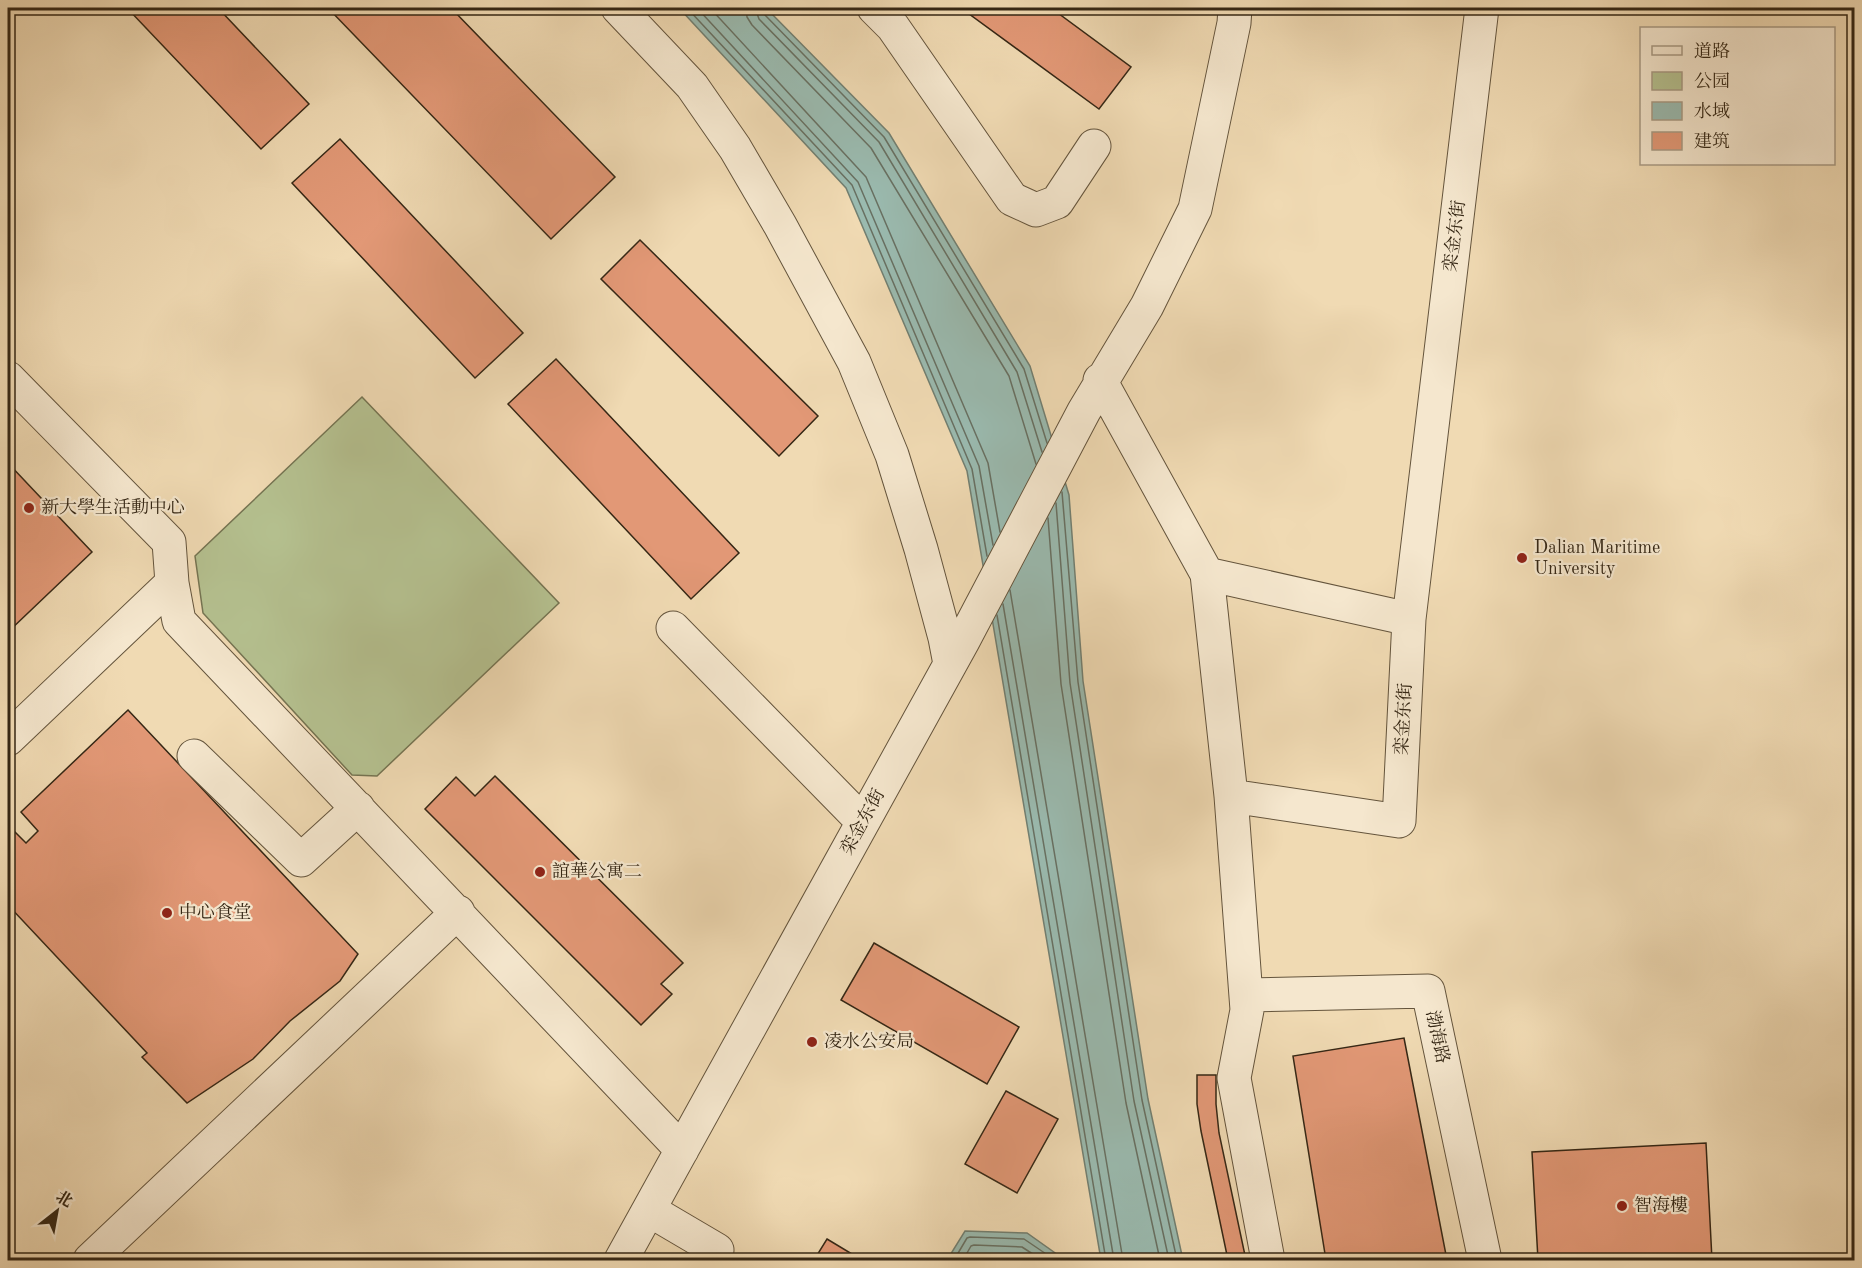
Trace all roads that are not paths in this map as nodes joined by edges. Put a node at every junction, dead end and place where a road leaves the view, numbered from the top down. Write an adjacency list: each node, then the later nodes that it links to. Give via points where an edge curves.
1 (618, 8): 12 (street, via 692,86 735,148 854,362 892,455 945,638)
2 (874, 8): 5 (street, via 893,27 1012,199 1036,210 1057,202)
3 (1235, 8): 7 (street, 栾金东街, via 1195,209 1147,306)
4 (1482, 8): 10 (street, 栾金东街)
5 (1094, 146)
6 (8, 378): 9 (street, via 169,542)
7 (1100, 381): 8 (street); 12 (street, 栾金东街)
8 (1207, 574): 10 (street); 15 (street)
9 (171, 583): 13 (street); 16 (street, via 179,621)
10 (1409, 618): 15 (street, 栾金东街, via 1399,821)
11 (673, 628): 17 (street)
12 (956, 653): 17 (street, 栾金东街)
13 (8, 739)
14 (194, 756): 16 (street, via 301,860)
15 (1231, 796): 19 (street)
16 (358, 808): 18 (street)
17 (863, 822): 20 (street, 栾金东街)
18 (458, 912): 20 (street); 23 (street)
19 (1246, 995): 25 (street, via 1247,1011 1234,1078); 26 (street, 渤海路, via 1428,991)
20 (682, 1150): 21 (street, 栾金东街)
21 (649, 1210): 22 (street); 24 (street, 栾金东街)
22 (717, 1250)
23 (90, 1260)
24 (621, 1260)
25 (1268, 1260)
26 (1485, 1260)

